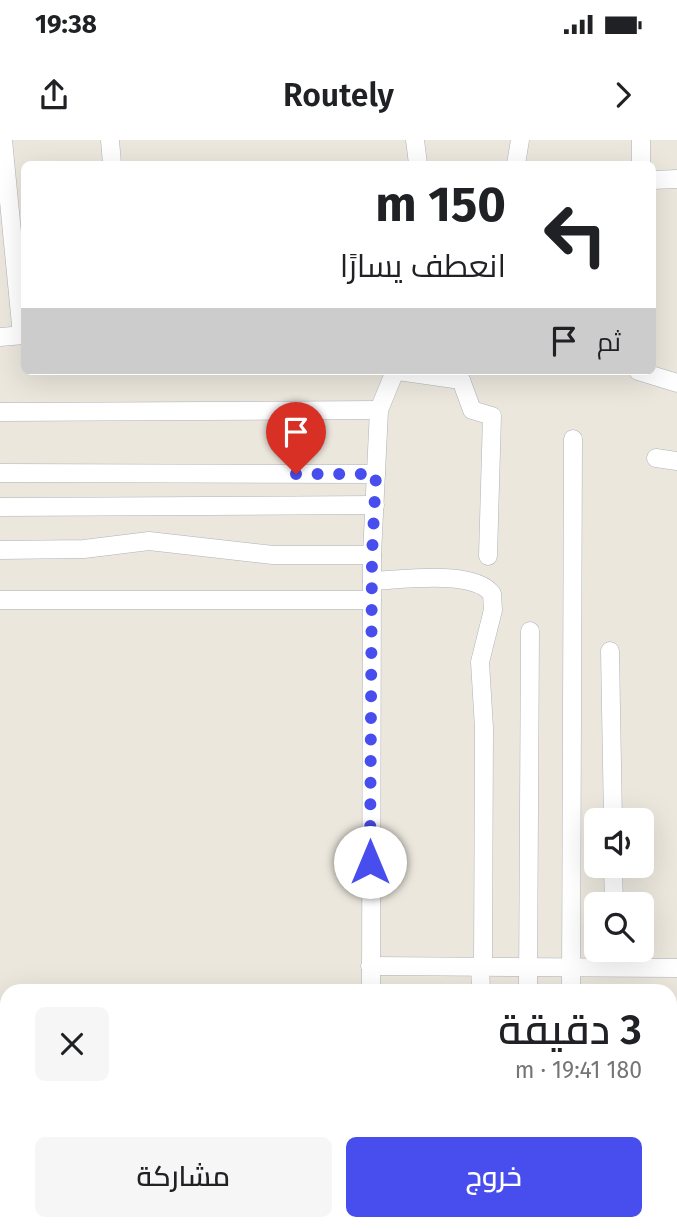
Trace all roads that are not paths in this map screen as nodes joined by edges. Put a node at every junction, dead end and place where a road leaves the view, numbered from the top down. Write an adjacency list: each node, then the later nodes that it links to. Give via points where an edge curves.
1 (3, 140): 12 (street)
2 (110, 140): 6 (street)
3 (415, 140): 7 (street)
4 (520, 140): 8 (street)
5 (641, 140): 9 (street)
6 (112, 161)
7 (418, 161)
8 (516, 161)
9 (641, 161)
10 (677, 179): 11 (street)
11 (656, 180)
12 (21, 316)
13 (21, 335): 14 (street)
14 (0, 337)
15 (394, 375): 19 (street)
16 (425, 375): 30 (street, via 461,380 472,410 492,416)
17 (651, 375): 18 (street)
18 (677, 383)
19 (379, 410): 20 (street); 25 (street)
20 (0, 412)
21 (573, 439): 42 (street)
22 (656, 458): 23 (street)
23 (677, 461)
24 (0, 474): 25 (street)
25 (376, 474): 26 (street)
26 (375, 505): 27 (street); 29 (street)
27 (0, 508)
28 (0, 550): 29 (street, via 149,541 273,555)
29 (372, 555): 31 (street)
30 (488, 556)
31 (372, 581): 33 (street); 41 (street, via 466,580 481,584 492,594 493,610 480,654 484,727)
32 (0, 600): 33 (street)
33 (372, 600): 40 (street)
34 (530, 631): 39 (street)
35 (610, 651): 36 (street)
36 (613, 808)
37 (593, 962): 42 (street)
38 (640, 962): 43 (street)
39 (528, 965): 41 (street); 42 (street); 46 (street)
40 (370, 966): 41 (street); 44 (street)
41 (481, 966): 45 (street)
42 (571, 966): 47 (street)
43 (677, 968)
44 (371, 984)
45 (481, 984)
46 (528, 984)
47 (571, 984)

